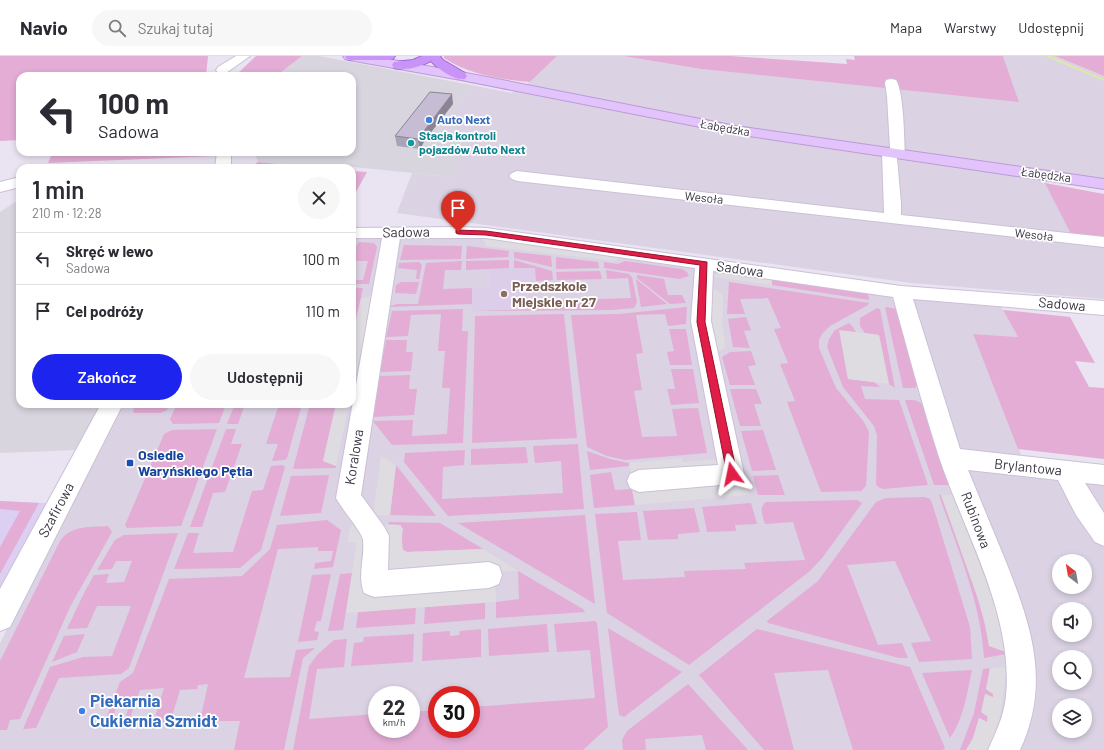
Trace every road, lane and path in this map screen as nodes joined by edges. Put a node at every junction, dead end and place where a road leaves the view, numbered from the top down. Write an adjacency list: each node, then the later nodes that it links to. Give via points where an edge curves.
1 (229, 56): 6 (street)
2 (244, 56): 7 (street)
3 (350, 56): 5 (street, Łabędzka)
4 (433, 56): 5 (main road, via 424,61); 8 (main road, via 439,63)
5 (405, 62): 8 (street, Łabędzka)
6 (222, 72)
7 (223, 72)
8 (461, 76): 10 (street, Łabędzka, via 736,130)
9 (891, 83): 10 (street, via 894,96)
10 (894, 153): 13 (street, Łabędzka); 15 (street)
11 (517, 176): 15 (street, Wesoła)
12 (16, 183): 14 (street)
13 (1104, 184)
14 (0, 187)
15 (892, 219): 18 (street, Wesoła)
16 (356, 233): 17 (street, Sadowa)
17 (392, 233): 19 (street, Sadowa, via 486,233); 28 (street, Koralowa, via 348,498 376,536 374,584)
18 (1104, 242)
19 (704, 264): 20 (street, Sadowa); 26 (street, via 701,322 732,474)
20 (901, 292): 21 (street, Sadowa); 23 (street, Rubinowa)
21 (1104, 308)
22 (110, 408): 29 (street, Szafirowa)
23 (951, 458): 24 (street, Brylantowa); 30 (street, Rubinowa, via 1009,604 1017,633 1021,696 1015,727)
24 (1065, 471): 25 (street, Brylantowa); 27 (street)
25 (1104, 475)
26 (639, 481)
27 (1104, 534)
28 (489, 575)
29 (0, 617)
30 (1004, 750)

